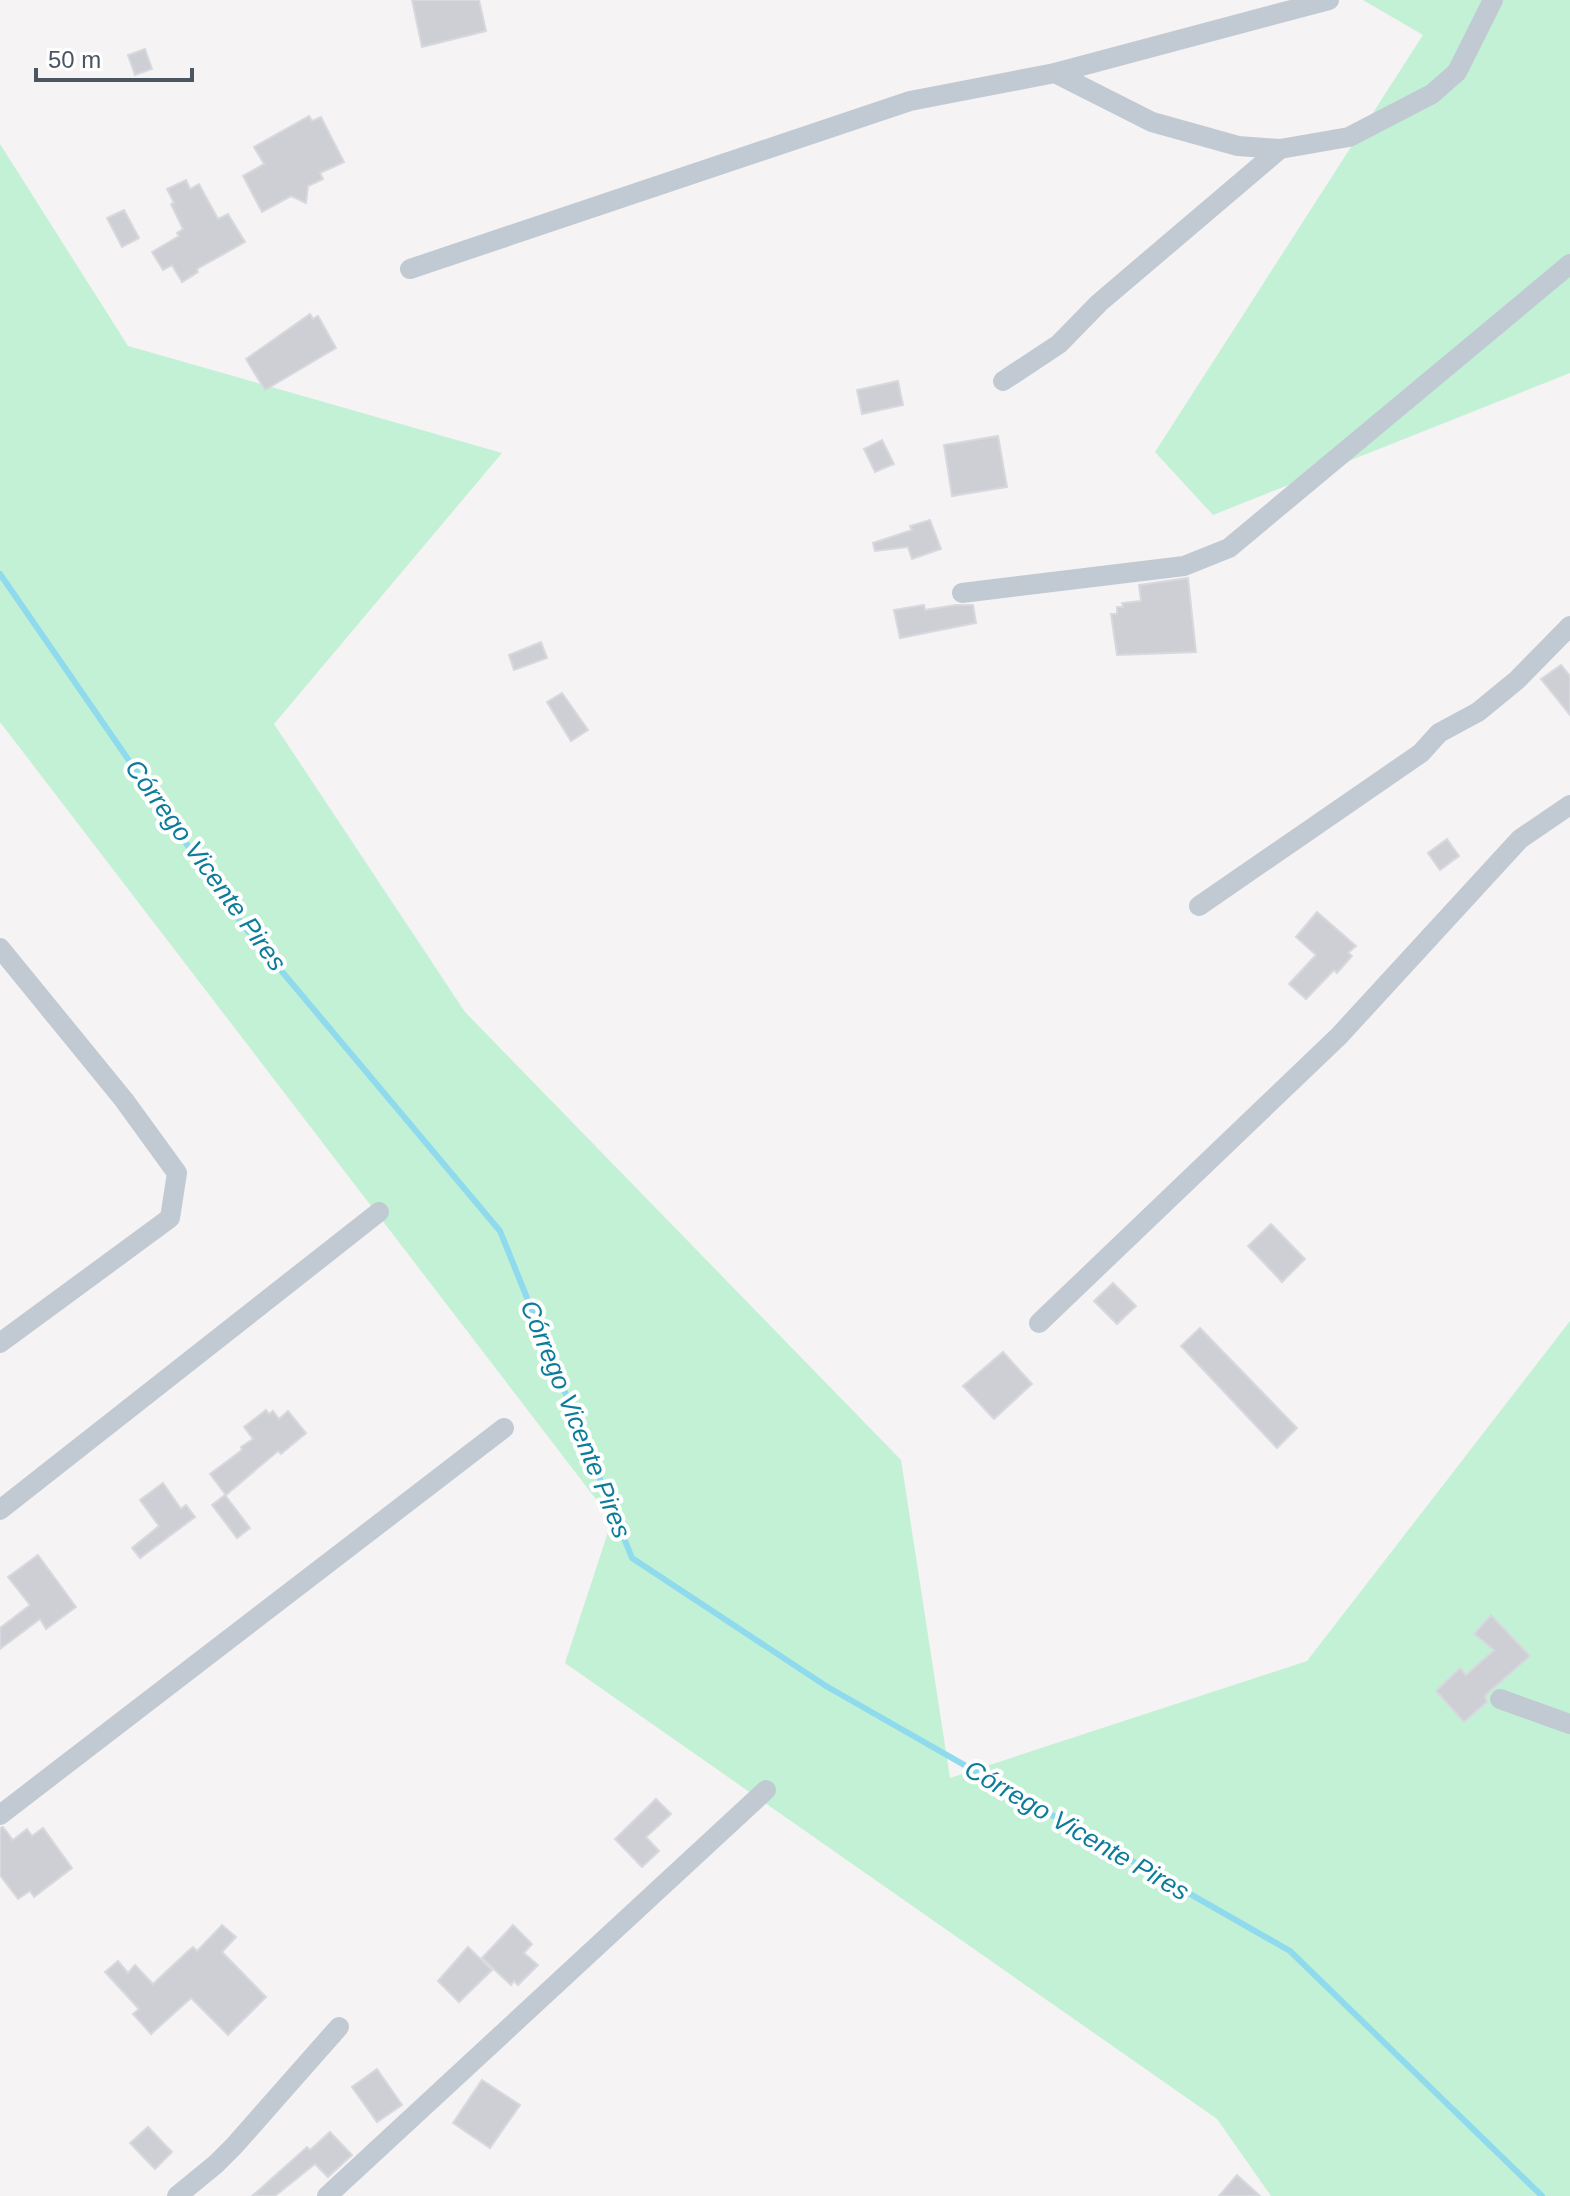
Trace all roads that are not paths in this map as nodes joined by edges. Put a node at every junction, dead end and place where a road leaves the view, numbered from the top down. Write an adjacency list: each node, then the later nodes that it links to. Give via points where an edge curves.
1 (1493, 0): 4 (street, via 1457,72 1432,94 1349,137)
2 (1315, 1): 3 (street)
3 (1055, 73): 4 (street, via 1152,122 1238,146); 6 (street, via 910,101)
4 (1280, 149): 7 (street, via 1099,303 1059,344)
5 (1570, 264): 8 (street, via 1229,548 1184,566)
6 (410, 269)
7 (1003, 381)
8 (962, 593)
9 (1570, 626): 11 (street, via 1478,712 1439,733 1421,753)
10 (1570, 805): 14 (street, via 1520,839 1339,1036)
11 (1199, 906)
12 (0, 948): 15 (street, via 177,1173 170,1218)
13 (379, 1212): 17 (street)
14 (1039, 1323)
15 (0, 1343)
16 (504, 1428): 21 (street)
17 (0, 1510)
18 (1500, 1699): 19 (street)
19 (1570, 1724)
20 (766, 1790): 24 (street)
21 (0, 1815)
22 (339, 2027): 23 (street, via 234,2146)
23 (177, 2196)
24 (327, 2196)

